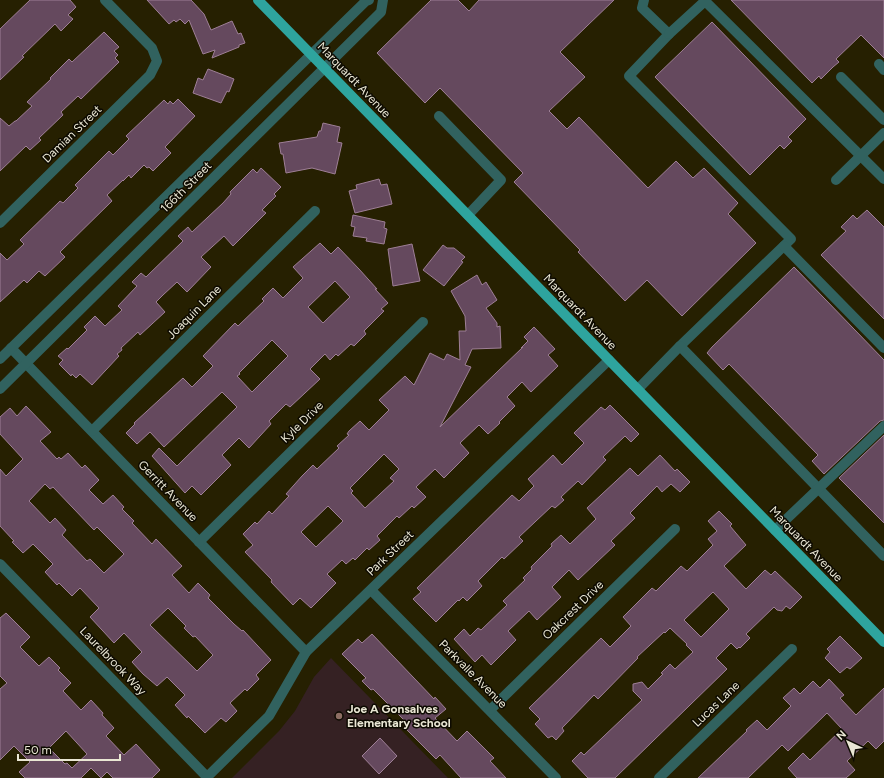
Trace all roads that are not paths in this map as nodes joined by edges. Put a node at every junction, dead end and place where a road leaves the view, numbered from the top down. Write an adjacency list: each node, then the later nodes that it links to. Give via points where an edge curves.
1 (105, 0): 19 (street, Damian Street, via 152,48 157,61 150,75)
2 (258, 0): 8 (main road, Marquardt Avenue)
3 (369, 0): 8 (street, 166th Street)
4 (383, 0): 9 (street, 166th Street, via 381,12)
5 (644, 0): 7 (street, via 642,8)
6 (705, 1): 7 (street); 14 (street)
7 (669, 34): 20 (street, via 629,76 791,239)
8 (311, 54): 9 (main road, Marquardt Avenue); 23 (street, 166th Street)
9 (325, 69): 18 (main road, Marquardt Avenue); 27 (street, 166th Street)
10 (841, 77): 12 (street)
11 (439, 116): 18 (street, via 501,180)
12 (884, 120)
13 (884, 133): 14 (street)
14 (861, 156): 15 (street); 16 (street)
15 (884, 179)
16 (836, 180)
17 (315, 210): 31 (street, Joaquin Lane)
18 (468, 215): 26 (main road, Marquardt Avenue)
19 (0, 223)
20 (784, 246): 22 (street); 24 (street)
21 (423, 322): 35 (street, Kyle Drive)
22 (680, 346): 29 (street); 32 (street)
23 (11, 348): 25 (street, 166th Street); 27 (street, Gerritt Avenue)
24 (884, 348)
25 (0, 359)
26 (609, 360): 29 (main road, Marquardt Avenue); 38 (street, Park Street)
27 (26, 363): 28 (street, 166th Street); 31 (street, Gerritt Avenue)
28 (0, 389)
29 (638, 389): 34 (main road, Marquardt Avenue)
30 (884, 426): 32 (street)
31 (92, 431): 35 (street, Gerritt Avenue)
32 (819, 489): 34 (street); 36 (street)
33 (675, 529): 42 (street, Oakcrest Drive)
34 (775, 530): 39 (main road, Marquardt Avenue)
35 (199, 542): 41 (street, Gerritt Avenue)
36 (884, 556)
37 (0, 564): 43 (street, Laurelbrook Way)
38 (371, 590): 41 (street, Park Street); 42 (street, Parkvalle Avenue)
39 (884, 642)
40 (792, 649): 45 (street, Lucas Lane)
41 (306, 652): 43 (street, Park Street, via 269,716)
42 (490, 710): 44 (street, Parkvalle Avenue)
43 (207, 777)
44 (556, 778)
45 (659, 778)

